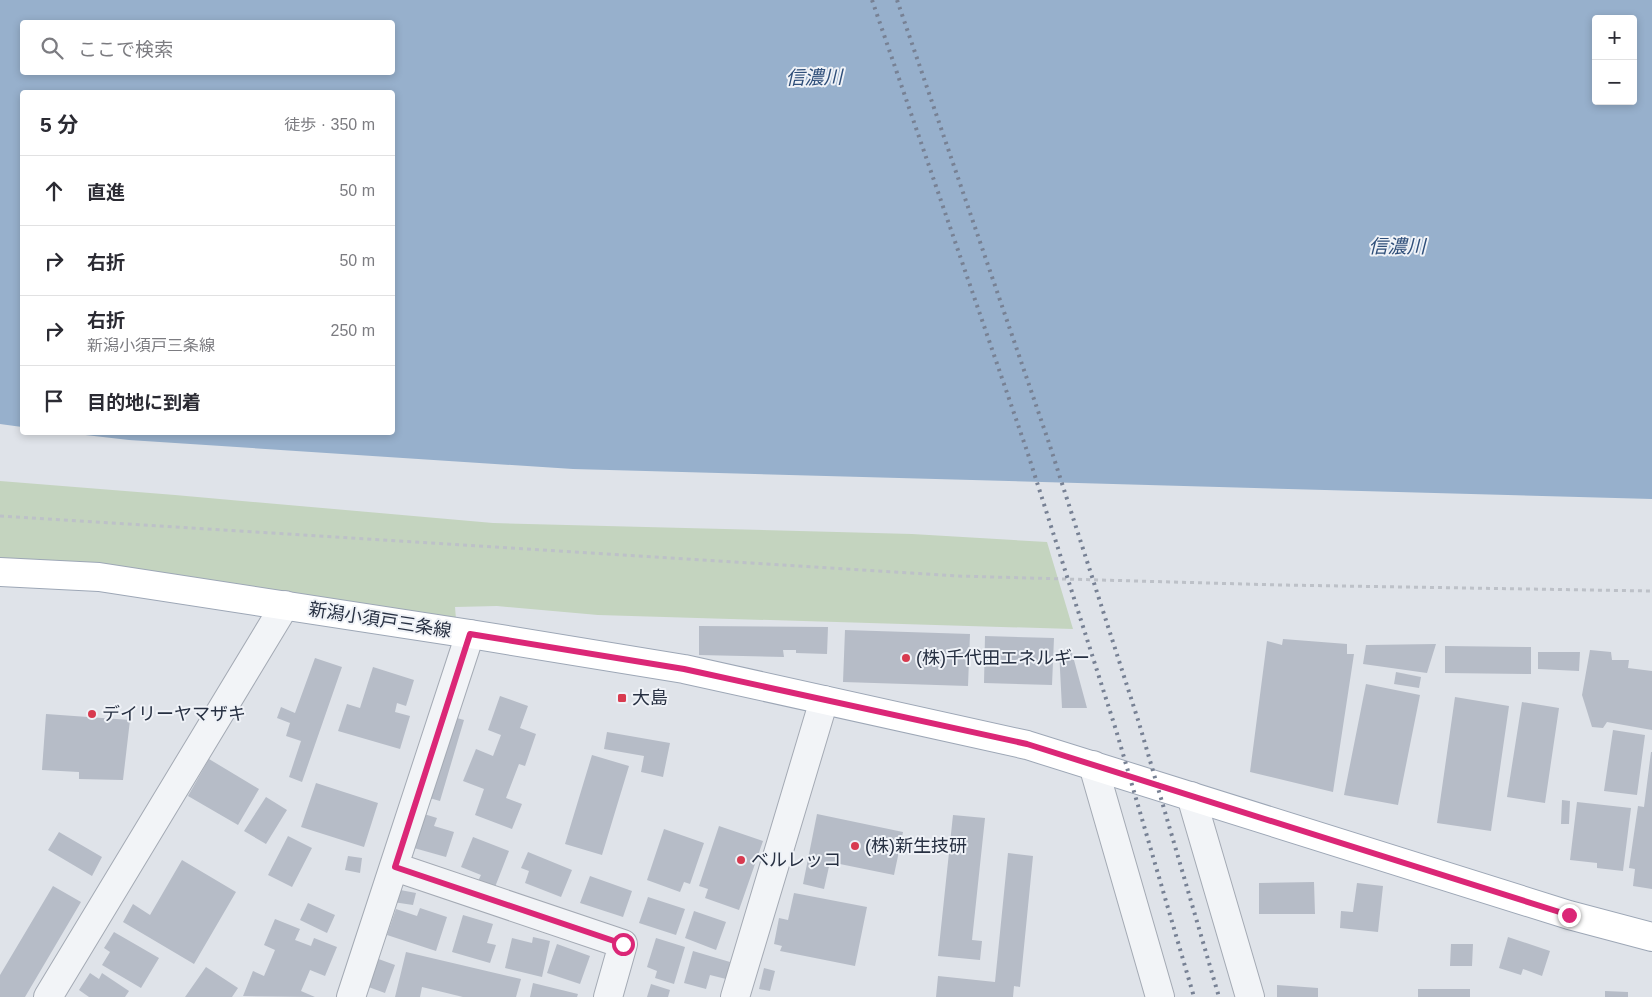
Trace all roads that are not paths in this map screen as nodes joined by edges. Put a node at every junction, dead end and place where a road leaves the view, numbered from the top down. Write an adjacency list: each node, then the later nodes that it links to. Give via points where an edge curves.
1 (0, 572): 2 (main road, 新潟小須戸三条線, via 99,576)
2 (285, 606): 3 (main road, 新潟小須戸三条線); 9 (street)
3 (470, 634): 4 (main road, 新潟小須戸三条線, via 684,669); 7 (street)
4 (824, 700): 5 (main road, 新潟小須戸三条線, via 1027,744); 12 (street)
5 (1093, 765): 6 (main road, 新潟小須戸三条線); 13 (street)
6 (1191, 796): 8 (main road, 新潟小須戸三条線, via 1569,915); 14 (street)
7 (395, 867): 10 (street); 11 (street, via 623,944)
8 (1652, 937)
9 (48, 997)
10 (351, 997)
11 (608, 997)
12 (735, 997)
13 (1160, 997)
14 (1250, 997)

